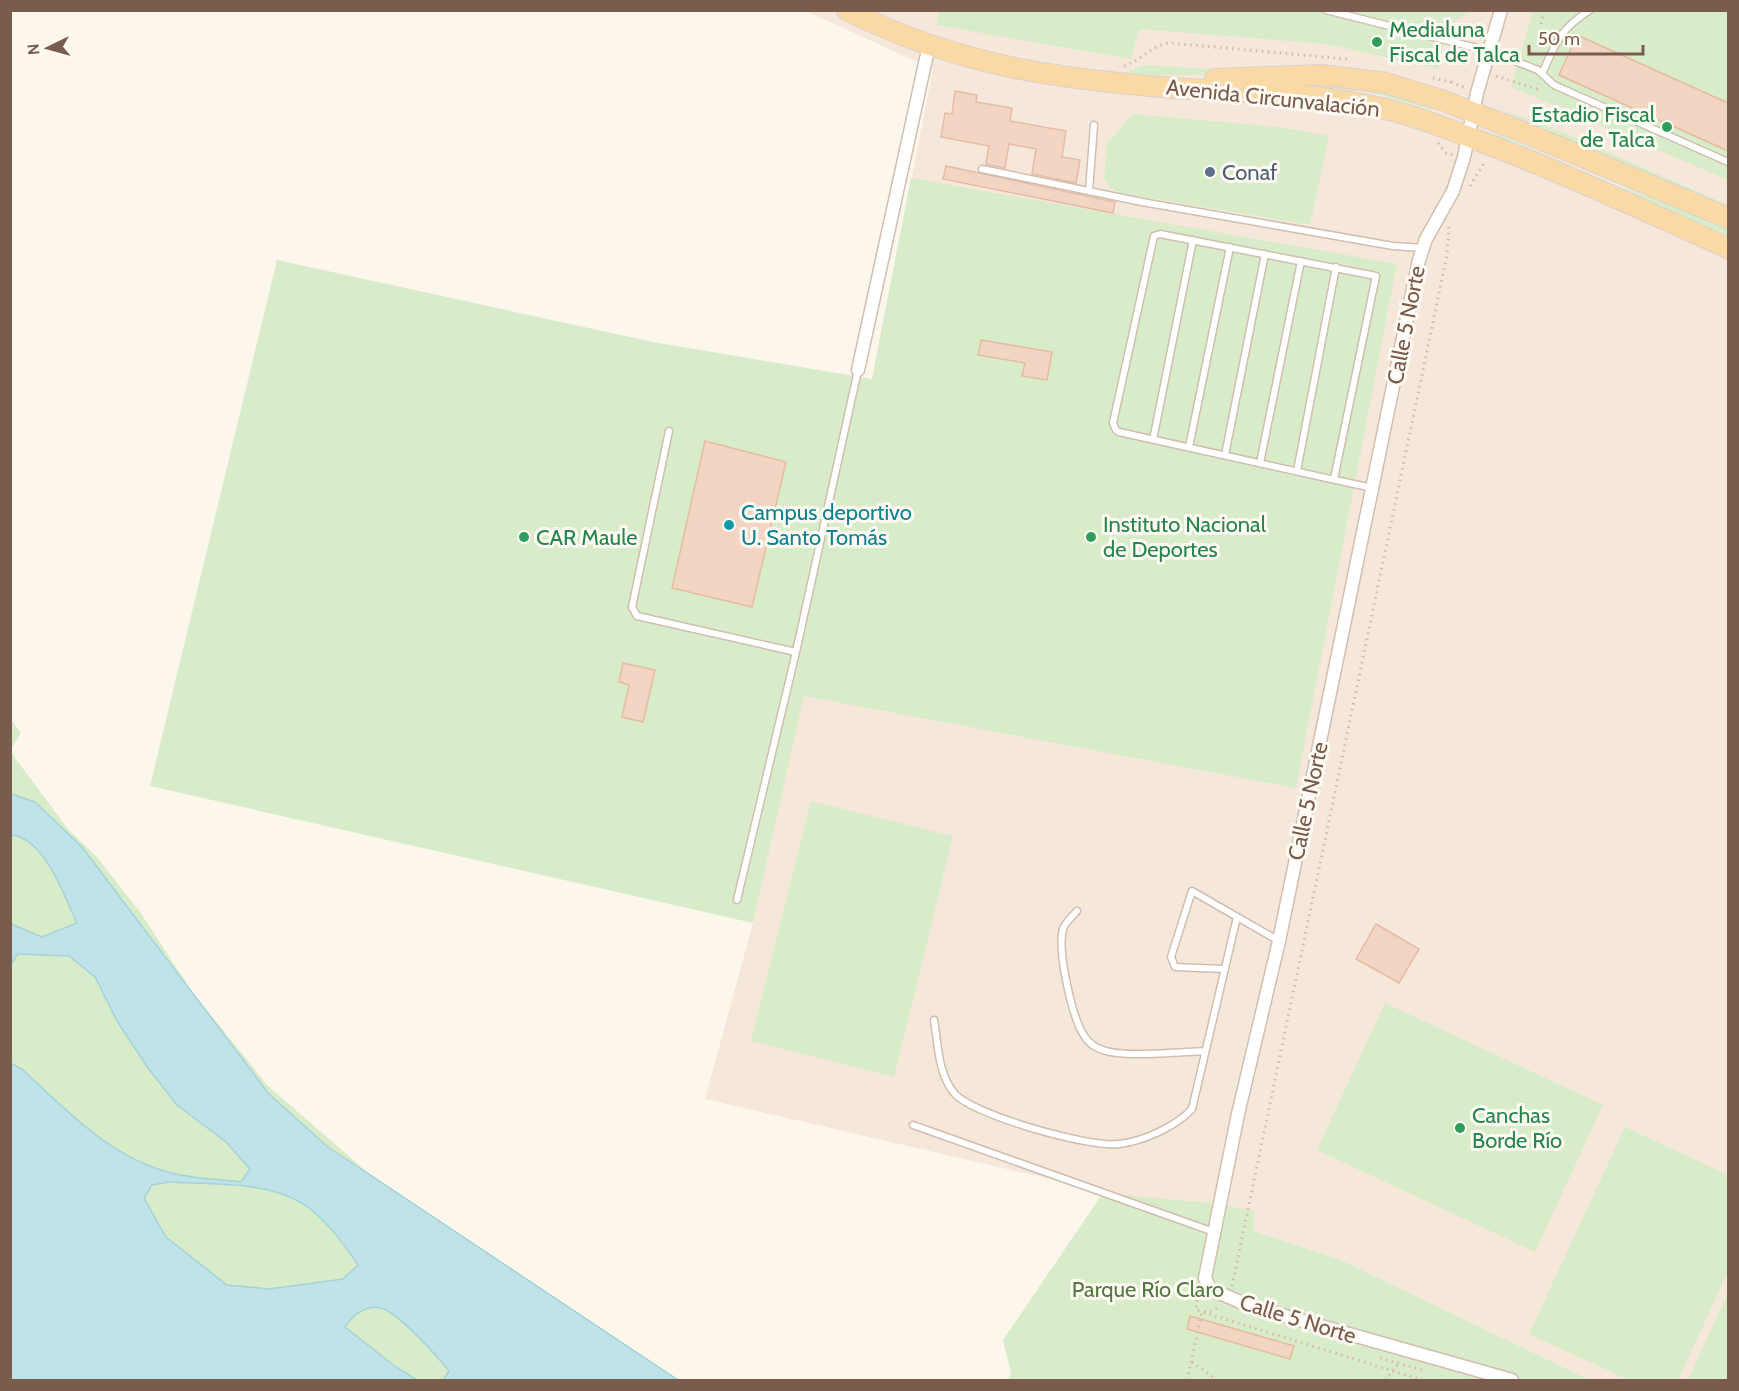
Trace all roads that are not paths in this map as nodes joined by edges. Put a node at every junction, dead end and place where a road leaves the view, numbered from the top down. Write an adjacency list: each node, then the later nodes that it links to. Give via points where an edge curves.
1 (847, 10): 5 (main road, Avenida Circunvalación)
2 (1326, 10): 6 (lane)
3 (1501, 10): 6 (street, Calle 5 Norte)
4 (1590, 10): 7 (lane, via 1561,33)
5 (928, 45): 8 (main road, Avenida Circunvalación, via 1035,74); 23 (street)
6 (1489, 51): 7 (lane); 9 (street, Calle 5 Norte)
7 (1542, 74): 12 (lane, via 1554,85)
8 (1150, 85): 9 (main road, Avenida Circunvalación, via 1308,74 1336,76 1386,83); 11 (main road, Avenida Circunvalación, via 1366,104)
9 (1473, 113): 11 (street, Calle 5 Norte); 15 (main road, Avenida Circunvalación)
10 (1094, 126): 14 (lane)
11 (1469, 137): 18 (street, Calle 5 Norte, via 1453,191); 19 (main road, Avenida Circunvalación)
12 (1728, 162)
13 (982, 169): 14 (lane)
14 (1089, 190): 18 (lane)
15 (1728, 218)
16 (1193, 240): 17 (lane); 25 (lane); 25 (lane, via 1160,234 1152,238 1113,423 1119,432)
17 (1230, 247): 20 (lane); 26 (lane)
18 (1422, 248): 31 (street, Calle 5 Norte)
19 (1728, 248)
20 (1265, 254): 21 (lane); 27 (lane)
21 (1301, 261): 22 (lane); 28 (lane)
22 (1336, 267): 29 (lane); 30 (lane, via 1373,274 1376,278)
23 (858, 370): 32 (lane)
24 (669, 431): 32 (lane, via 633,611 637,616)
25 (1153, 440): 26 (lane)
26 (1189, 447): 27 (lane)
27 (1225, 455): 28 (lane)
28 (1260, 463): 29 (lane)
29 (1297, 471): 30 (lane)
30 (1334, 479): 31 (lane)
31 (1373, 488): 36 (street, Calle 5 Norte)
32 (796, 652): 33 (lane)
33 (737, 900)
34 (1077, 911): 39 (lane, via 1064,926 1062,944 1067,987 1085,1038 1092,1045 1115,1053)
35 (1237, 917): 36 (lane); 37 (lane); 37 (lane, via 1192,891 1171,957 1175,967)
36 (1279, 941): 41 (street, Calle 5 Norte)
37 (1224, 969): 39 (lane)
38 (934, 1020): 39 (lane, via 945,1081 966,1105 1060,1137 1116,1145 1138,1141 1183,1118 1192,1109)
39 (1205, 1051)
40 (913, 1125): 41 (lane)
41 (1214, 1232): 42 (street, Calle 5 Norte, via 1205,1278 1210,1289 1230,1299)
42 (1512, 1380)

